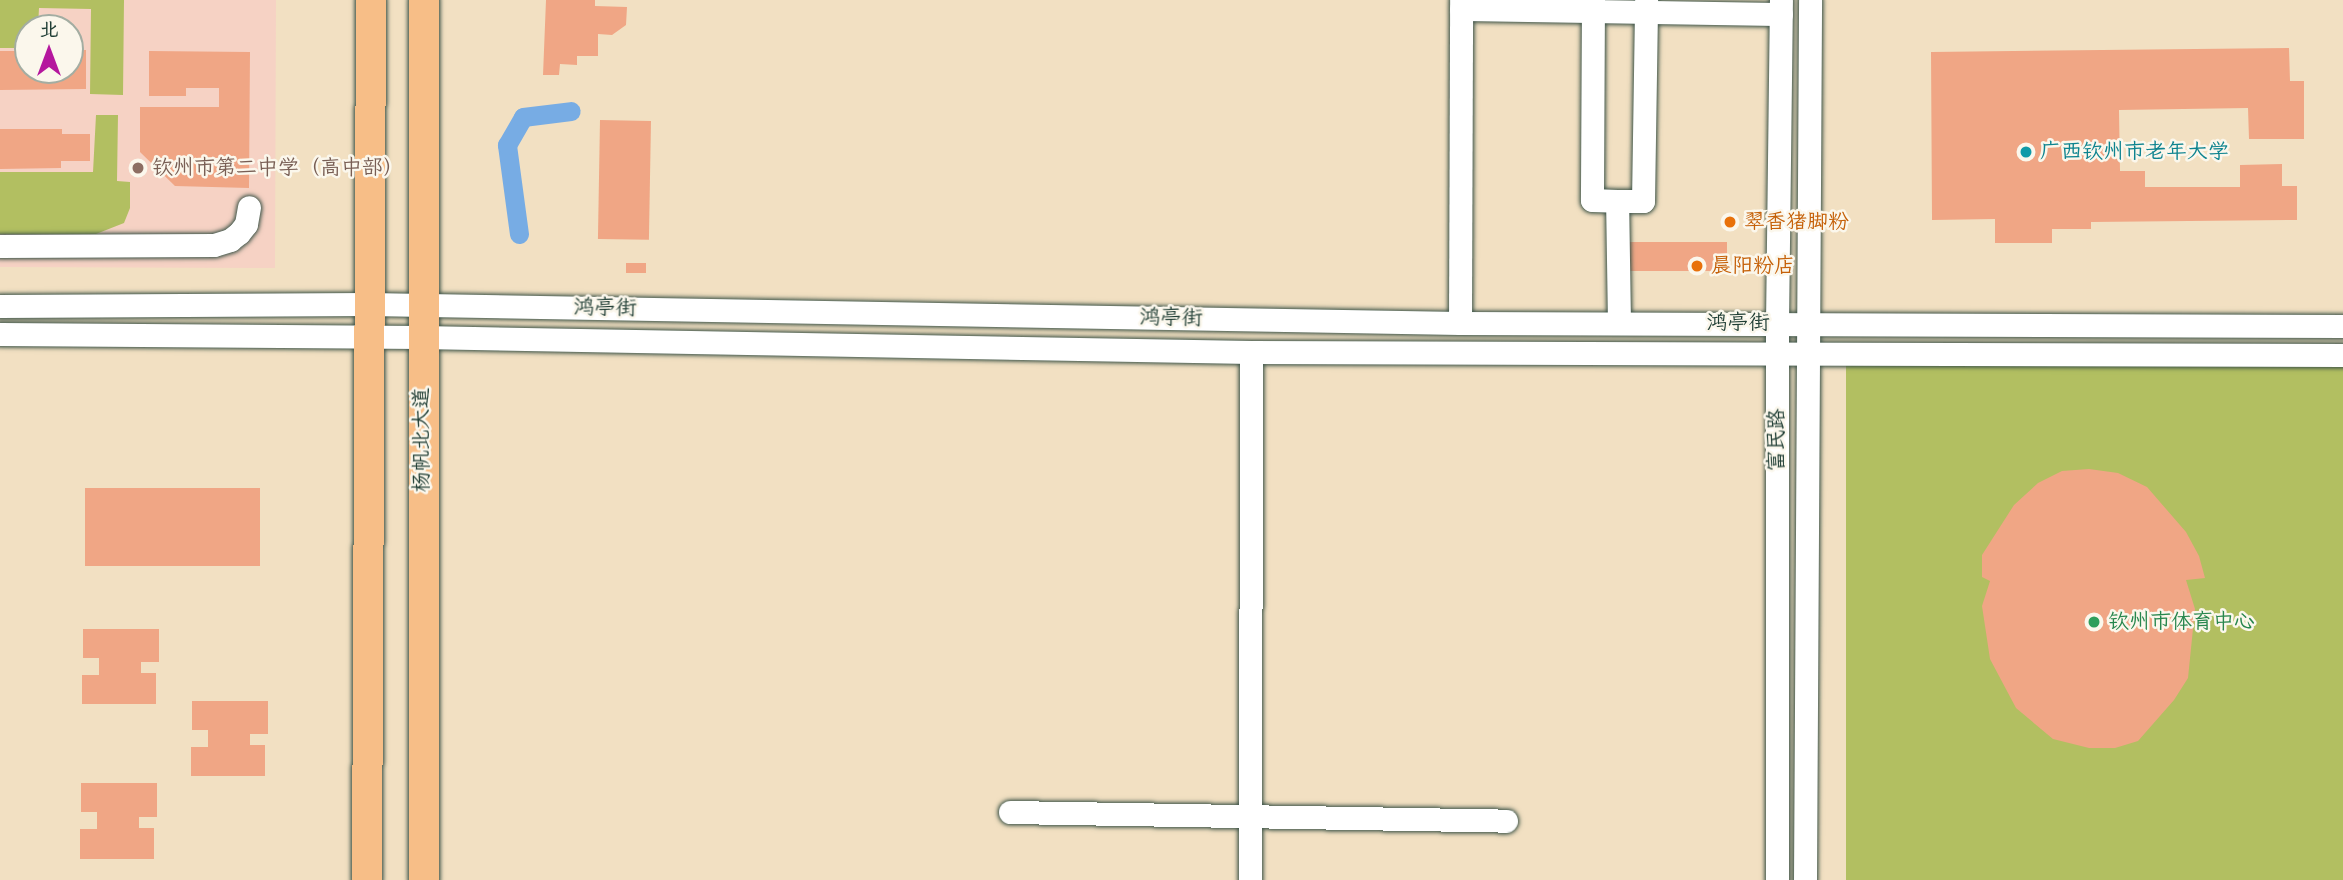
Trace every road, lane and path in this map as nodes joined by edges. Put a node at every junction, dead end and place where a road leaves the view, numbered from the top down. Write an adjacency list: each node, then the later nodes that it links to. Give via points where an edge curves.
1 (371, 0): 11 (main road)
2 (424, 0): 12 (main road, 杨帆北大道)
3 (1810, 0): 16 (street, 富民路)
4 (1461, 4): 5 (street); 14 (street)
5 (1593, 6): 6 (street); 8 (street, via 1592,200)
6 (1646, 6): 7 (street); 8 (street, via 1643,201)
7 (1781, 7): 17 (street, 富民路)
8 (1617, 201): 15 (street)
9 (249, 207): 10 (street, via 239,233 214,245)
10 (0, 246)
11 (368, 304): 12 (street, 鸿亭街); 13 (street, 鸿亭街); 20 (main road)
12 (421, 305): 14 (street, 鸿亭街); 21 (main road, 杨帆北大道)
13 (0, 306)
14 (1460, 323): 15 (street, 鸿亭街)
15 (1619, 323): 17 (street, 鸿亭街)
16 (1810, 323): 17 (street, 鸿亭街); 18 (street, 鸿亭街); 24 (street, 富民路)
17 (1777, 324): 23 (street, 富民路)
18 (2343, 326)
19 (0, 334): 20 (street, 鸿亭街)
20 (368, 336): 21 (street, 鸿亭街); 29 (main road)
21 (421, 337): 22 (street, 鸿亭街); 30 (main road, 杨帆北大道)
22 (1251, 352): 23 (street, 鸿亭街); 27 (street)
23 (1777, 353): 24 (street, 鸿亭街); 32 (street, 富民路)
24 (1810, 353): 25 (street, 鸿亭街); 33 (street, 富民路)
25 (2343, 355)
26 (1010, 812): 27 (street)
27 (1250, 816): 28 (street); 31 (street)
28 (1506, 821)
29 (368, 880)
30 (424, 880)
31 (1250, 880)
32 (1777, 880)
33 (1805, 880)

